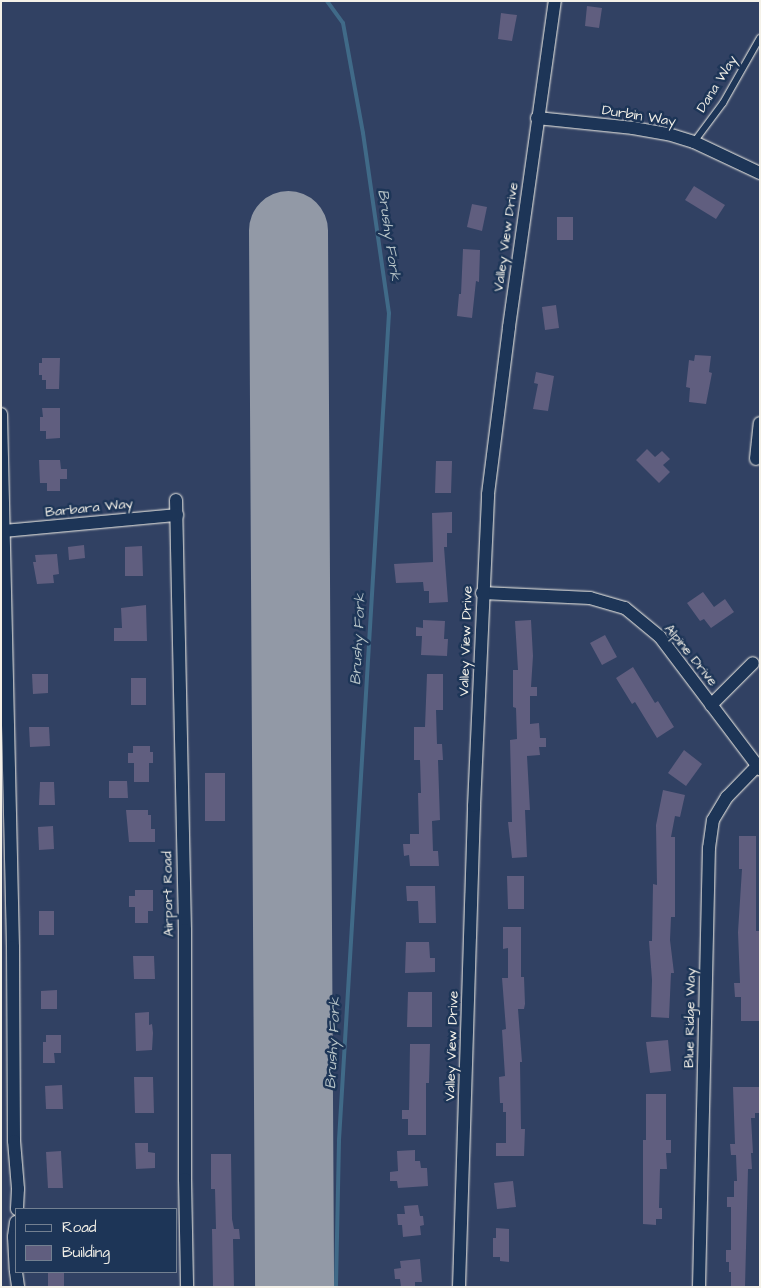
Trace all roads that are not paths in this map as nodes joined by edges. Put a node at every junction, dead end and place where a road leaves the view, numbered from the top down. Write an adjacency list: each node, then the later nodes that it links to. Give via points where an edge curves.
1 (555, 1): 3 (street, Valley View Drive)
2 (760, 38): 4 (lane, Dana Way, via 723,103)
3 (537, 118): 4 (street, Durbin Way, via 650,130); 12 (street, Valley View Drive, via 493,442)
4 (694, 142): 5 (street, Durbin Way)
5 (760, 173)
6 (1, 414): 11 (street)
7 (760, 423): 8 (street)
8 (756, 459)
9 (176, 500): 10 (street, Airport Road)
10 (177, 515): 11 (street, Barbara Way); 21 (street, Airport Road)
11 (4, 531): 16 (street)
12 (482, 593): 14 (street, Alpine Drive, via 590,598 625,608 660,637); 22 (street, Valley View Drive)
13 (753, 663): 14 (street)
14 (711, 705): 15 (street, Alpine Drive)
15 (759, 768): 23 (street, Blue Ridge Way, via 727,797 713,820 709,848)
16 (17, 1208)
17 (15, 1230): 18 (street)
18 (15, 1254)
19 (16, 1273): 20 (street)
20 (18, 1287)
21 (187, 1287)
22 (459, 1287)
23 (699, 1287)

